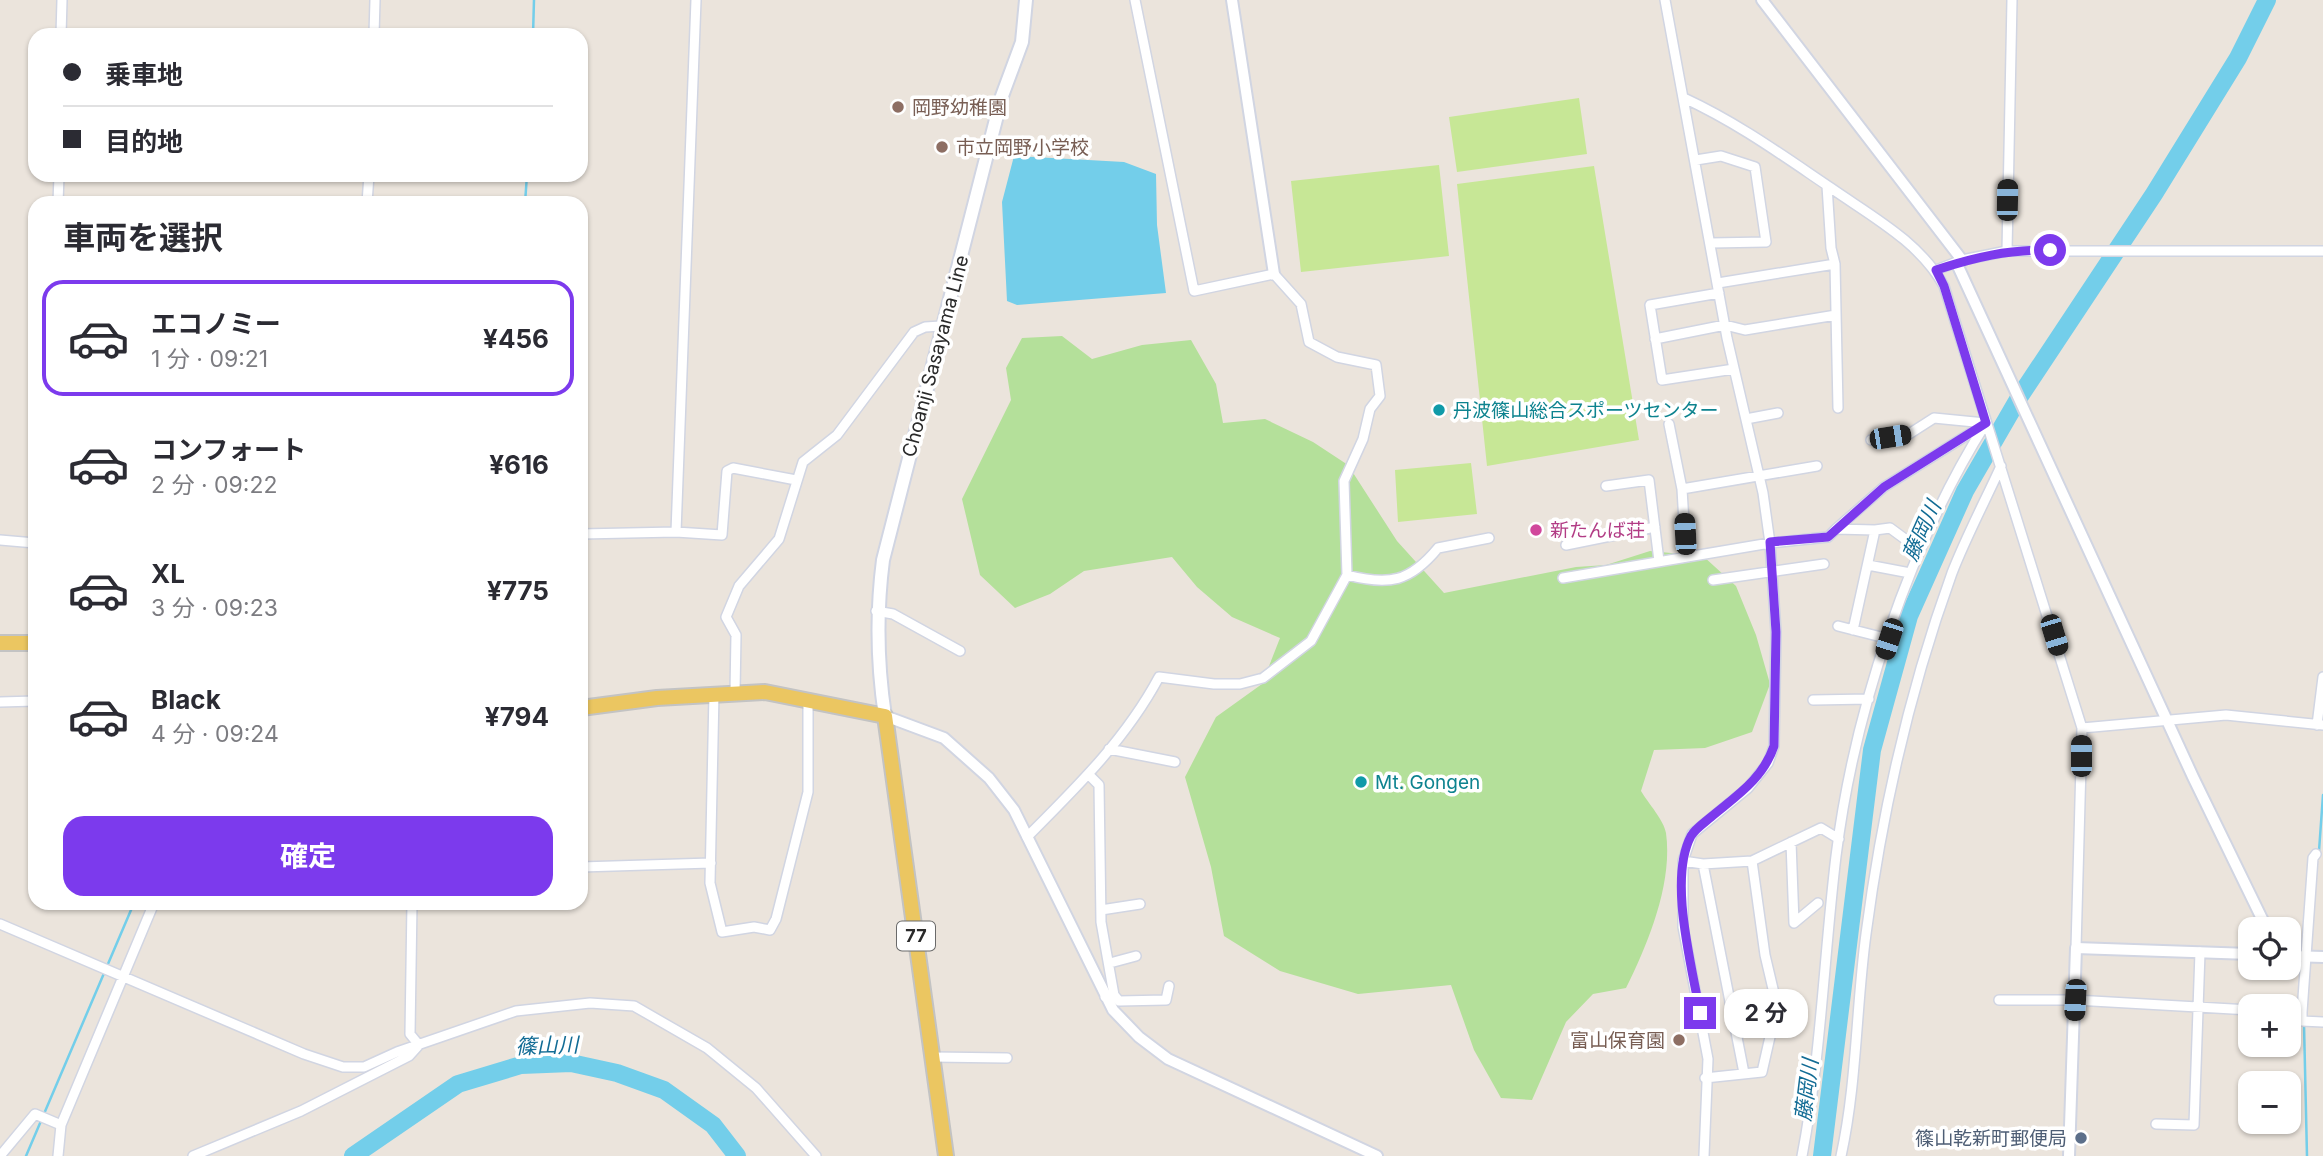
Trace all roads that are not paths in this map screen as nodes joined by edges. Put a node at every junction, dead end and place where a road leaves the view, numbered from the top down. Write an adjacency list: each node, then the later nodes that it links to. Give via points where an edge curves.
1 (62, 0): 10 (street)
2 (375, 0): 11 (street)
3 (696, 0): 43 (street)
4 (1026, 0): 25 (main road, Choanji Sasayama Line, via 1022,41 1002,96)
5 (1135, 0): 21 (street, via 1194,291)
6 (1232, 0): 21 (street)
7 (1665, 0): 12 (street)
8 (1762, 0): 18 (street)
9 (2012, 0): 16 (street)
10 (61, 28)
11 (374, 28)
12 (1684, 98): 13 (street); 14 (street, via 1731,120)
13 (1696, 160): 15 (street); 15 (street, via 1721,156 1755,167 1766,242)
14 (1827, 186): 19 (street); 20 (street, via 1884,224)
15 (1710, 243): 22 (street)
16 (2007, 251): 17 (street); 18 (street)
17 (2323, 251)
18 (1959, 262): 20 (street); 77 (street, via 2011,387)
19 (1835, 264): 22 (street); 23 (street)
20 (1936, 270): 32 (street)
21 (1274, 274): 57 (street, via 1301,303 1309,342 1337,357 1376,365 1380,396 1370,409 1363,439 1344,481)
22 (1718, 288): 24 (street); 26 (street, via 1650,305)
23 (1836, 315): 24 (street, via 1745,330); 28 (street)
24 (1725, 325): 26 (street); 27 (street)
25 (941, 326): 37 (street, via 914,332 837,435 803,463); 60 (main road, Choanji Sasayama Line, via 883,560)
26 (1655, 339): 27 (street, via 1662,380)
27 (1734, 369): 30 (street)
28 (1838, 408)
29 (1778, 413): 30 (street)
30 (1746, 419): 36 (street)
31 (1669, 424): 39 (street)
32 (1987, 426): 33 (street, via 1934,418 1909,434); 34 (street); 41 (street, via 1884,487); 50 (street, via 1960,464)
33 (1871, 440)
34 (2000, 462): 79 (street); 130 (street, via 1936,620 1887,804 1866,936 1853,1087)
35 (1817, 466): 36 (street)
36 (1759, 475): 39 (street); 48 (street)
37 (796, 480): 43 (street, via 733,468 727,471 722,536); 68 (street, via 779,539 739,586 726,617 736,635)
38 (1606, 486): 40 (street, via 1648,480)
39 (1682, 489): 51 (street)
40 (1655, 527): 49 (street); 52 (street)
41 (1836, 529): 42 (street); 48 (street, via 1828,537)
42 (1875, 530): 50 (street, via 1890,528); 54 (street)
43 (676, 532): 44 (street)
44 (588, 534)
45 (1489, 538): 57 (street, via 1438,548 1423,565 1395,582)
46 (0, 540): 47 (street)
47 (28, 542)
48 (1770, 542): 51 (street); 55 (street)
49 (1566, 545)
50 (1920, 550): 56 (street)
51 (1686, 557): 52 (street)
52 (1659, 561): 58 (street)
53 (1824, 564): 55 (street)
54 (1868, 565): 56 (street); 62 (street)
55 (1772, 572): 59 (street); 88 (street, via 1776,632 1774,746 1769,763 1748,788 1692,834)
56 (1910, 573): 63 (street)
57 (1347, 575): 80 (street, via 1311,641 1293,658 1263,678 1240,684 1159,677)
58 (1563, 578)
59 (1713, 580)
60 (876, 611): 66 (street, via 893,614); 76 (main road, Choanji Sasayama Line)
61 (1838, 626): 62 (street)
62 (1853, 630): 63 (street)
63 (1889, 639): 71 (street)
64 (0, 643): 65 (main road)
65 (28, 643)
66 (960, 651)
67 (2323, 677): 78 (street)
68 (735, 692): 69 (main road); 70 (main road)
69 (714, 693): 75 (main road); 89 (street)
70 (808, 699): 76 (main road); 89 (street, via 808,792 770,930 754,927 722,932)
71 (1869, 699): 72 (street); 84 (street)
72 (1813, 700)
73 (28, 701): 74 (street)
74 (0, 702)
75 (588, 707)
76 (885, 716): 83 (street, via 918,726 961,750 1014,810); 116 (main road, 77)
77 (2167, 722): 78 (street, via 2226,715); 79 (street); 97 (street)
78 (2320, 725)
79 (2081, 728): 99 (street)
80 (1109, 749): 81 (street); 82 (street)
81 (1175, 762)
82 (1088, 775): 83 (street); 96 (street, via 1099,785)
83 (1027, 837): 108 (street)
84 (1839, 839): 85 (street, via 1821,828); 129 (street)
85 (1791, 842): 87 (street); 92 (street, via 1794,923)
86 (2316, 854): 103 (street)
87 (1752, 860): 90 (street); 118 (street, via 1777,1006 1762,1072)
88 (1682, 861): 90 (street); 119 (street, via 1684,927 1708,1059)
89 (710, 863): 91 (street)
90 (1703, 864): 118 (street)
91 (588, 867)
92 (1818, 903)
93 (1140, 904): 96 (street)
94 (151, 910): 106 (street)
95 (412, 910): 115 (street, via 410,1034)
96 (1101, 910): 105 (street)
97 (2261, 917)
98 (0, 924): 106 (street)
99 (2076, 948): 100 (street); 110 (street)
100 (2200, 952): 101 (street); 111 (street)
101 (2238, 954)
102 (1136, 956): 105 (street)
103 (2304, 956): 104 (street); 113 (street)
104 (2323, 957)
105 (1110, 962): 108 (street)
106 (125, 977): 115 (street, via 343,1067 363,1068); 121 (street)
107 (1169, 986): 108 (street, via 1166,1000 1119,1001)
108 (1110, 996): 127 (street, via 1139,1037 1168,1059)
109 (1999, 1000): 110 (street)
110 (2075, 1000): 111 (street); 131 (street)
111 (2197, 1007): 112 (street); 120 (street, via 2193,1125)
112 (2238, 1009)
113 (2302, 1012): 114 (street, via 2302,1021)
114 (2323, 1022)
115 (419, 1045): 124 (street, via 409,1056 302,1111); 125 (street, via 537,1006 634,1006 708,1048 756,1088)
116 (933, 1057): 117 (street); 126 (main road, 77)
117 (1007, 1058)
118 (1744, 1073): 119 (street)
119 (1705, 1078): 128 (street)
120 (2156, 1124)
121 (61, 1125): 122 (street, via 35,1114); 123 (street)
122 (0, 1156)
123 (58, 1156)
124 (193, 1156)
125 (816, 1156)
126 (946, 1156)
127 (1377, 1156)
128 (1704, 1156)
129 (1802, 1156)
130 (1841, 1156)
131 (2069, 1156)

